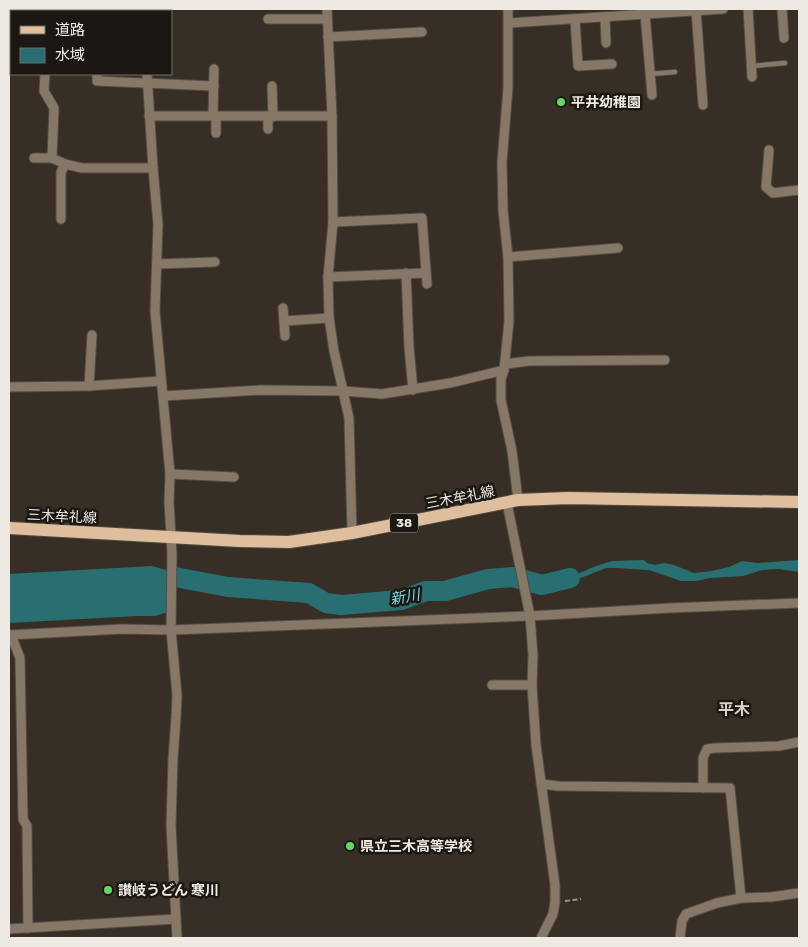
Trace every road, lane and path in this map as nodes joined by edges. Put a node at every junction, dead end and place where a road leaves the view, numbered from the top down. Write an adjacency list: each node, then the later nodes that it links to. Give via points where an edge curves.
1 (327, 9): 11 (street)
2 (508, 9): 14 (street)
3 (579, 9): 13 (street)
4 (723, 9): 7 (street)
5 (748, 9): 21 (street)
6 (782, 9): 17 (street)
7 (696, 10): 9 (street); 33 (street)
8 (619, 12): 9 (street); 10 (street)
9 (645, 14): 24 (street)
10 (606, 17): 13 (street); 18 (street)
11 (327, 18): 12 (street); 16 (street)
12 (268, 19)
13 (577, 19): 14 (street); 20 (street, via 578,66)
14 (509, 23): 51 (street, via 502,162)
15 (422, 32): 16 (street)
16 (328, 37): 38 (street)
17 (784, 38)
18 (606, 43)
19 (785, 63): 21 (lane)
20 (612, 64)
21 (752, 66): 28 (street)
22 (214, 69): 30 (street)
23 (675, 72): 24 (lane)
24 (650, 74): 32 (street)
25 (45, 75): 34 (street, via 44,90)
26 (97, 75): 29 (street, via 96,82)
27 (147, 75): 29 (street)
28 (752, 77)
29 (147, 84): 30 (street); 36 (street)
30 (214, 86): 37 (street)
31 (272, 86): 39 (street)
32 (652, 95)
33 (703, 105)
34 (54, 108): 35 (street); 44 (street)
35 (63, 108)
36 (149, 116): 37 (street); 46 (street)
37 (214, 116): 39 (street); 41 (street)
38 (332, 116): 39 (street); 49 (street)
39 (271, 117): 40 (street)
40 (268, 129)
41 (216, 133)
42 (769, 150): 47 (street, via 766,187 773,193)
43 (34, 158): 44 (street)
44 (52, 158): 45 (street)
45 (66, 164): 46 (street, via 82,168); 48 (street, via 61,172)
46 (153, 168): 53 (street, via 158,224)
47 (799, 190)
48 (61, 219)
49 (333, 222): 54 (street, via 422,218); 56 (street)
50 (618, 248): 51 (street)
51 (508, 256): 64 (street, via 509,321)
52 (215, 262): 53 (street)
53 (157, 264): 65 (street, via 155,311)
54 (426, 272): 55 (street); 57 (street)
55 (406, 273): 56 (street); 68 (street)
56 (328, 277): 59 (street)
57 (427, 284)
58 (283, 308): 60 (street)
59 (328, 318): 60 (street); 69 (street)
60 (284, 321): 62 (street)
61 (92, 335): 66 (street)
62 (285, 336)
63 (665, 360): 64 (street, via 529,361)
64 (504, 367): 68 (street); 73 (street, via 501,400 512,451)
65 (162, 381): 66 (street); 70 (street)
66 (89, 386): 67 (street)
67 (9, 387)
68 (413, 390): 69 (street, via 382,394)
69 (343, 391): 70 (street, via 261,390); 76 (street, via 349,418)
70 (164, 396): 71 (street)
71 (170, 474): 72 (street); 77 (street)
72 (234, 477)
73 (512, 502): 74 (main road, 三木牟礼線 / 38, via 568,498); 76 (main road, 三木牟礼線 / 38); 79 (street, via 515,543)
74 (799, 502)
75 (9, 528): 77 (main road, 三木牟礼線 / 38)
76 (352, 533): 77 (main road, 三木牟礼線 / 38, via 289,542)
77 (171, 537): 80 (street)
78 (799, 603): 79 (street)
79 (529, 613): 80 (street); 83 (street)
80 (171, 630): 81 (street, via 122,628); 91 (street, via 177,695 171,819)
81 (10, 635): 92 (street, via 20,658)
82 (492, 685): 83 (street)
83 (532, 685): 85 (street)
84 (799, 742): 86 (street, via 707,749 702,758)
85 (541, 784): 86 (street); 90 (street)
86 (703, 788): 88 (street, via 730,788)
87 (799, 893): 88 (street)
88 (741, 898): 96 (street, via 686,914)
89 (581, 899): 90 (path)
90 (556, 902): 95 (street)
91 (176, 919): 92 (street); 94 (street)
92 (28, 928): 93 (street)
93 (9, 929)
94 (177, 938)
95 (541, 938)
96 (680, 938)

